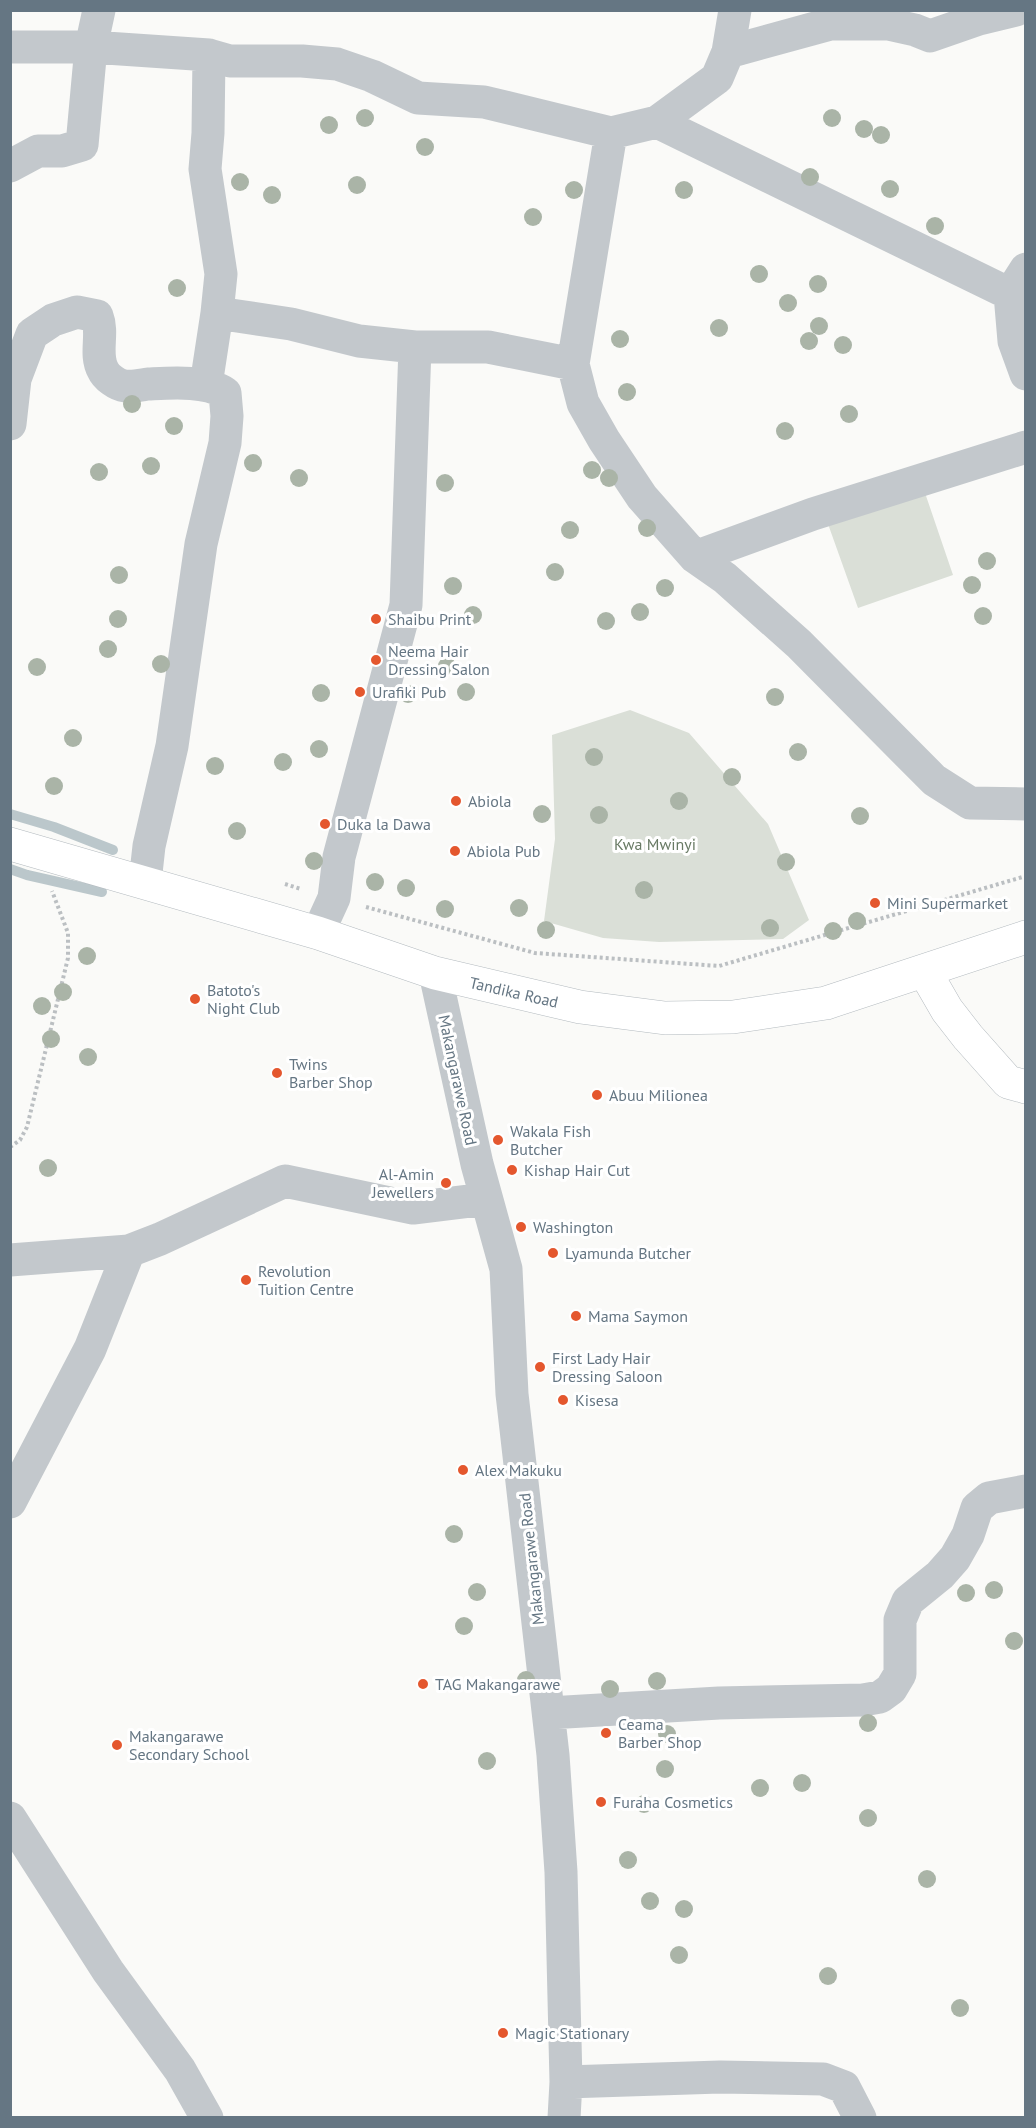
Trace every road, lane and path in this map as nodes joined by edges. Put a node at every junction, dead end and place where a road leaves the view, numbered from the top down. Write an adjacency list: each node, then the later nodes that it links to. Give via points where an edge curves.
1 (99, 10): 5 (street)
2 (735, 10): 6 (street)
3 (1016, 10): 6 (street, via 930,36 888,24 830,24)
4 (10, 47): 5 (street)
5 (91, 47): 7 (street); 10 (street, via 82,145 62,151 38,151)
6 (728, 52): 8 (street, via 717,78)
7 (209, 55): 9 (street, via 230,61 337,64 418,98 484,102); 12 (street, via 205,169 221,274)
8 (657, 122): 9 (street); 11 (street)
9 (611, 133): 14 (street)
10 (10, 166)
11 (1018, 282): 15 (street, via 1014,341)
12 (217, 313): 13 (street, via 291,324 359,341); 16 (street)
13 (416, 347): 14 (street, via 488,347); 25 (street, via 406,605 339,857)
14 (573, 364): 19 (street, via 583,403 604,440 642,497)
15 (1026, 374)
16 (206, 385): 17 (street, via 123,386 112,380 99,362 98,316 77,312 53,320 32,334 15,379); 23 (street, via 225,393 225,443 201,544 172,746 149,846)
17 (10, 424)
18 (1026, 447): 19 (street, via 813,514)
19 (695, 557): 20 (street, via 725,578 799,645 934,780 970,803)
20 (1026, 804)
21 (25, 848): 23 (street, Tandika Road); 31 (path, via 68,933 68,958 27,1127 20,1140)
22 (1026, 876): 25 (path, via 719,966 535,953)
23 (146, 882): 26 (street, Tandika Road)
24 (280, 883): 25 (path)
25 (334, 898): 26 (street)
26 (318, 933): 29 (street, Tandika Road)
27 (1026, 937): 28 (street, Tandika Road)
28 (925, 972): 29 (street, Tandika Road, via 826,1003 733,1017 665,1018 580,1007); 30 (street, via 968,1037 1008,1082)
29 (435, 973): 32 (street, Makangarawe Road)
30 (1026, 1087)
31 (10, 1147)
32 (486, 1199): 33 (street, via 413,1208 285,1181); 37 (street, Makangarawe Road, via 506,1269 513,1394)
33 (129, 1251): 34 (street); 36 (street, via 90,1349)
34 (10, 1260)
35 (1026, 1491): 37 (street, via 989,1498 977,1508 969,1535 955,1558 908,1601 900,1620 900,1674 891,1689 880,1697)
36 (10, 1502)
37 (549, 1713): 39 (street, Makangarawe Road, via 561,1872)
38 (10, 1818): 40 (street, via 108,1971 180,2070)
39 (566, 2082): 41 (street, Makangarawe Road); 42 (street, via 720,2077 823,2079 844,2087)
40 (207, 2118)
41 (564, 2118)
42 (860, 2118)

